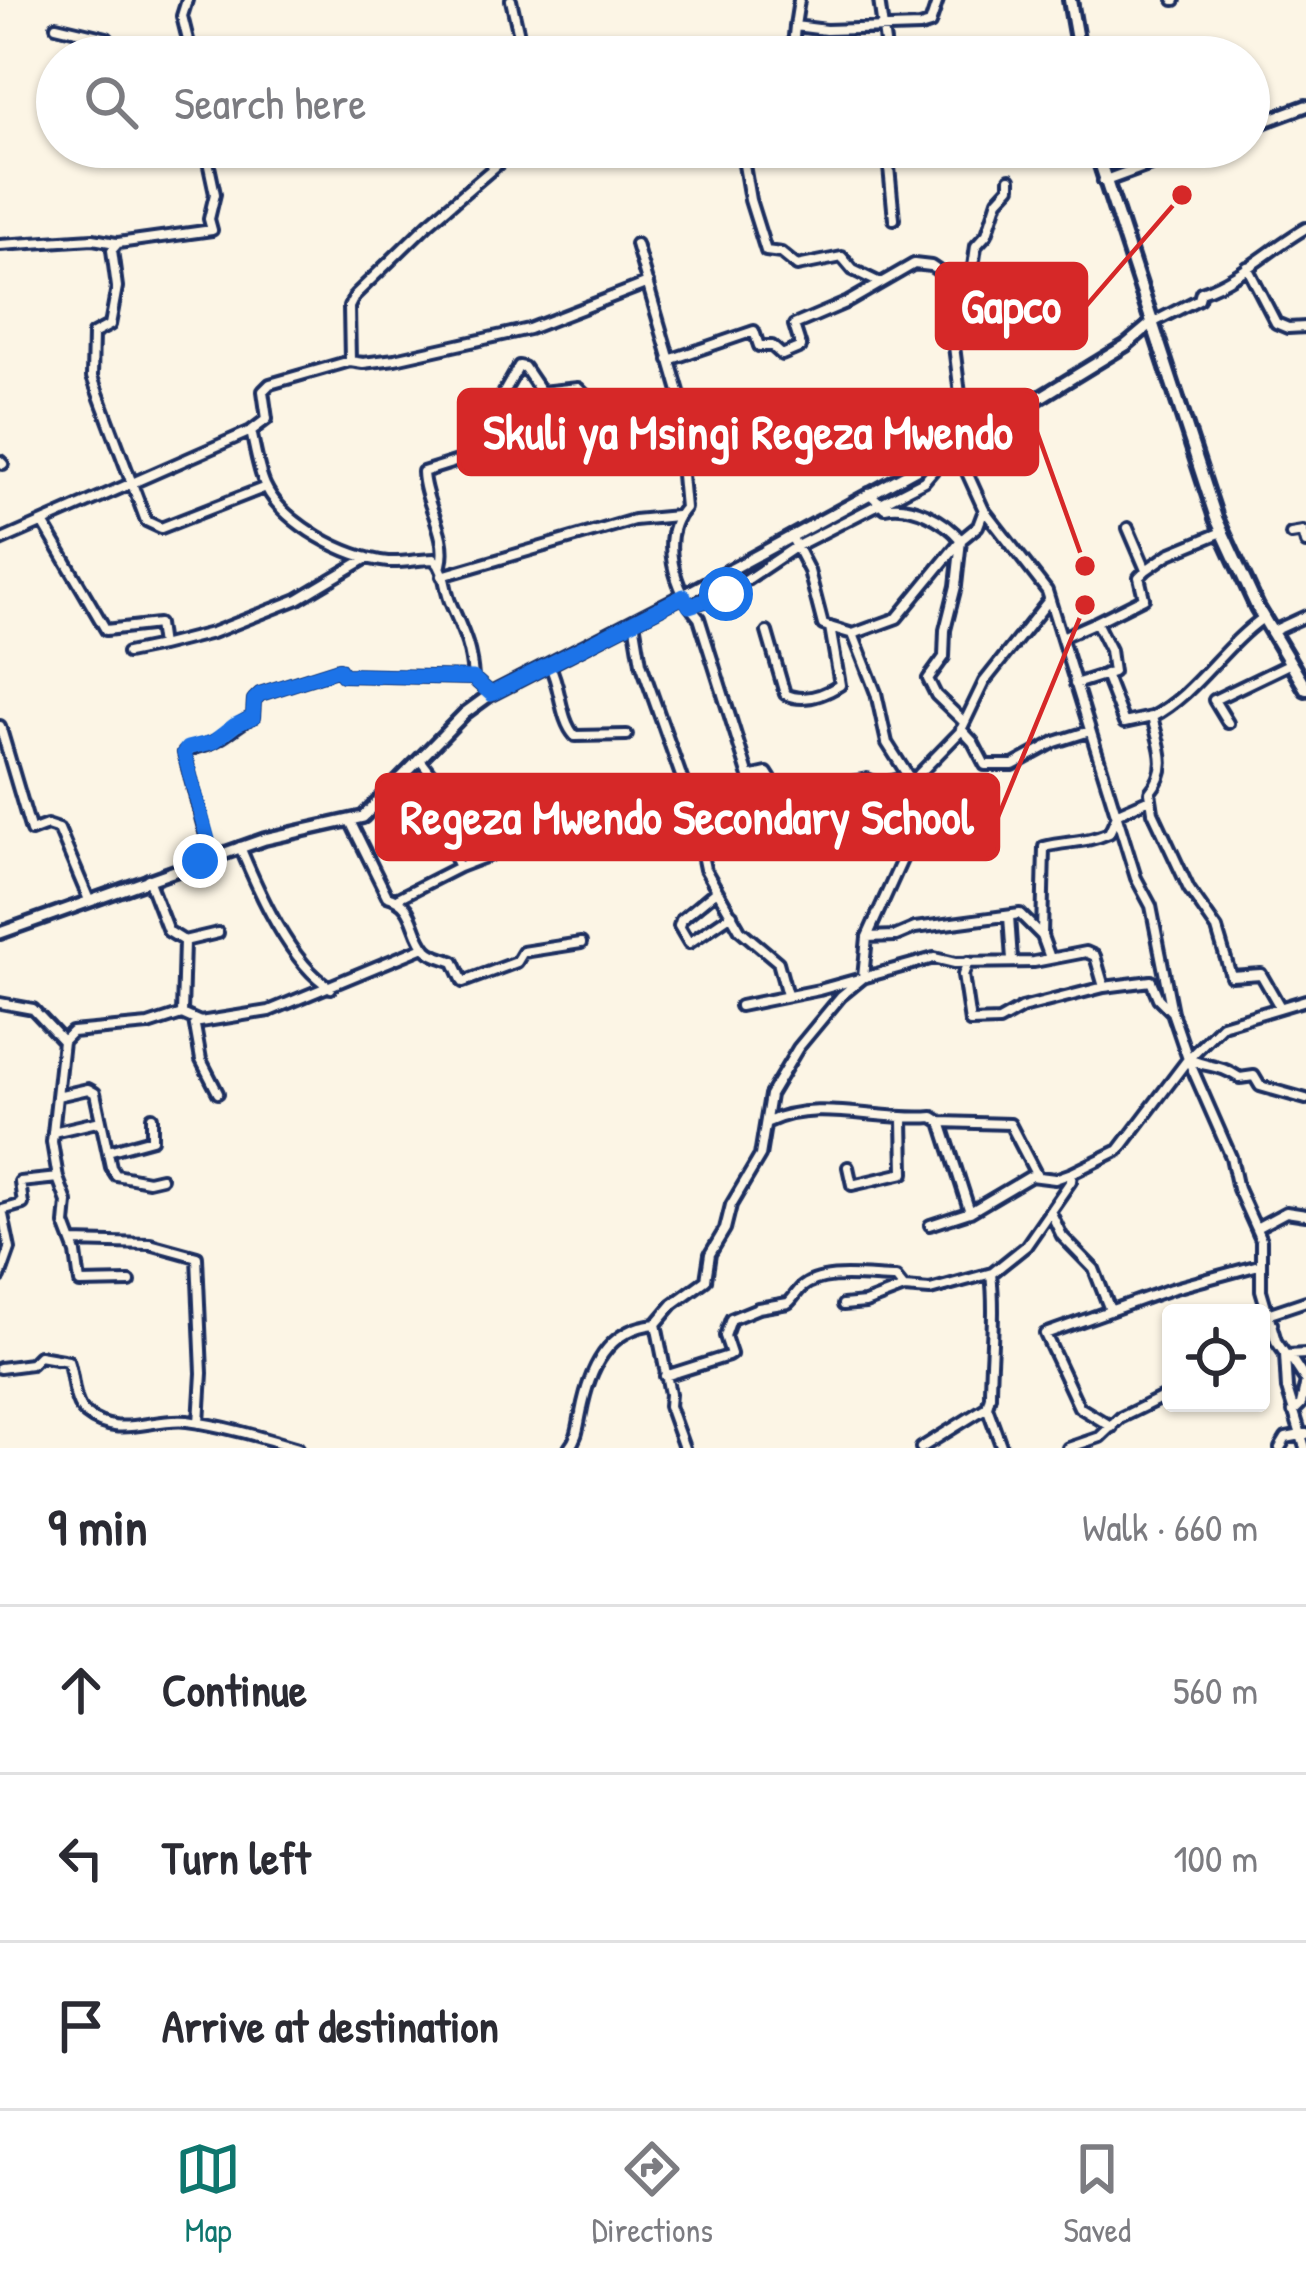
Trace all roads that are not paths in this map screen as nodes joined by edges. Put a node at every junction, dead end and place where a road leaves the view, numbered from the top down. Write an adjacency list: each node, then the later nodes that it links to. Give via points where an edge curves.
1 (187, 0): 11 (street)
2 (511, 0): 12 (street)
3 (799, 0): 8 (street)
4 (878, 0): 9 (street)
5 (938, 0): 9 (street, via 930,24)
6 (1070, 0): 15 (main road)
7 (56, 26): 10 (street)
8 (795, 26): 9 (street); 13 (street)
9 (885, 29): 14 (street)
10 (101, 36)
11 (186, 36)
12 (519, 36)
13 (794, 36)
14 (886, 36)
15 (1076, 36)
16 (1306, 106): 17 (street)
17 (1270, 120)
18 (209, 168): 28 (street, via 212,230)
19 (494, 168): 38 (street, via 355,296)
20 (745, 168): 33 (street, via 766,251 797,266 842,256 853,271)
21 (889, 168): 26 (street)
22 (1101, 168): 25 (main road)
23 (1140, 168): 25 (street)
24 (1010, 179): 32 (street, via 973,267)
25 (1104, 181): 35 (main road)
26 (894, 219)
27 (1306, 228): 31 (street)
28 (118, 243): 30 (street); 43 (street, via 110,325 93,334 90,361)
29 (636, 244): 34 (street)
30 (0, 245)
31 (1247, 268): 35 (street); 36 (street, via 1276,323)
32 (960, 278): 33 (street, via 914,264); 41 (street, via 952,309 958,378)
33 (880, 282): 37 (street, via 794,326 796,350 782,355 759,346 754,331)
34 (648, 283): 37 (street); 38 (street, via 529,329)
35 (1152, 323): 41 (street); 51 (main road)
36 (1306, 327)
37 (668, 360): 48 (street, via 680,395 685,508)
38 (350, 361): 40 (street, via 269,384 267,419)
39 (608, 409): 59 (street, via 578,388 541,392 519,366 503,394 506,442 423,472)
40 (250, 431): 43 (street); 44 (street)
41 (977, 436): 42 (street)
42 (952, 448): 45 (street); 46 (street, via 924,481); 47 (street)
43 (133, 481): 44 (street, via 146,520 161,528); 49 (street)
44 (266, 487): 57 (street, via 288,515)
45 (869, 493): 46 (street); 55 (street)
46 (880, 504): 53 (street, via 913,506); 55 (street)
47 (984, 510): 53 (street); 60 (street)
48 (677, 516): 59 (street); 61 (street, via 671,559)
49 (44, 524): 54 (street); 71 (street, via 106,630 158,624)
50 (1128, 528): 58 (street)
51 (1222, 532): 58 (street); 63 (main road)
52 (1291, 534): 56 (street, via 1303,532)
53 (961, 539): 69 (street, via 897,618); 82 (street, via 944,657 928,679)
54 (0, 541)
55 (794, 541): 61 (street); 61 (street, via 753,579 713,600); 66 (street)
56 (1306, 543)
57 (367, 558): 59 (street, via 434,559); 71 (street, via 298,599)
58 (1146, 570): 65 (street, via 1139,577 1144,598)
59 (442, 571): 76 (street, via 466,631)
60 (1050, 598): 70 (street); 82 (street, via 984,682)
61 (686, 601): 64 (street); 88 (street, via 699,618 749,777 767,772 784,800)
62 (1306, 616): 68 (street)
63 (1263, 618): 68 (main road); 80 (street)
64 (634, 621): 74 (street); 98 (street)
65 (1096, 622): 70 (street); 75 (street, via 1114,670)
66 (830, 627): 67 (street, via 840,685 794,699 785,694); 69 (street)
67 (767, 632)
68 (1271, 632): 73 (main road)
69 (853, 634): 87 (street, via 887,743)
70 (1062, 637): 77 (street)
71 (161, 646): 72 (street)
72 (127, 653)
73 (1291, 663): 78 (main road); 81 (street, via 1214,700)
74 (550, 666): 79 (street); 85 (street, via 568,730)
75 (1105, 674): 77 (street); 80 (street, via 1124,723)
76 (473, 678): 79 (street); 95 (street, via 339,669 260,694 253,717 184,753 208,840)
77 (1075, 684): 84 (street)
78 (1306, 688)
79 (491, 694): 86 (street)
80 (1152, 717): 89 (street, via 1164,762)
81 (1228, 723)
82 (962, 725): 84 (street, via 985,765 1005,765); 87 (street)
83 (0, 726): 100 (street, via 31,831 59,829)
84 (1090, 731): 90 (street)
85 (627, 734)
86 (421, 760): 91 (street); 96 (street, via 437,782)
87 (914, 778): 88 (street); 94 (street)
88 (834, 788): 94 (street, via 849,836 865,847)
89 (1150, 799): 90 (street); 124 (street, via 1189,889 1217,929 1231,976 1261,974)
90 (1118, 813): 101 (street, via 1109,833 1044,847); 115 (street)
91 (351, 823): 93 (street); 99 (street, via 387,896)
92 (548, 832): 96 (street)
93 (239, 848): 95 (street); 119 (street, via 284,933)
94 (906, 851): 108 (street)
95 (200, 861): 97 (street)
96 (458, 867): 99 (street)
97 (148, 878): 100 (street); 109 (street, via 168,931)
98 (716, 891): 102 (street); 102 (street, via 681,920 689,943)
99 (397, 899): 111 (street)
100 (89, 900): 105 (street)
101 (1042, 910): 103 (street); 107 (street)
102 (732, 914): 120 (street, via 778,962)
103 (1021, 914): 104 (street); 107 (street)
104 (1009, 916): 108 (street); 113 (street)
105 (0, 933)
106 (218, 934): 109 (street)
107 (1042, 936): 112 (street)
108 (867, 937): 116 (street)
109 (184, 941): 126 (street)
110 (581, 943): 111 (street, via 523,952 517,962 463,982 454,962)
111 (424, 947): 119 (street)
112 (1050, 958): 113 (street); 118 (street, via 1095,956)
113 (1012, 960): 114 (street)
114 (968, 962): 116 (street, via 934,958); 118 (street, via 962,975 970,1022 999,1021)
115 (1166, 970): 117 (street); 125 (street)
116 (863, 978): 120 (street); 136 (street, via 798,1048 770,1095)
117 (1151, 981): 118 (street); 125 (street)
118 (1104, 987)
119 (331, 988): 127 (street, via 269,1011)
120 (787, 995): 123 (street)
121 (1306, 1000): 124 (street)
122 (0, 1004): 128 (street, via 33,1009)
123 (740, 1006)
124 (1280, 1007): 129 (street, via 1222,1025)
125 (1172, 1012): 129 (street)
126 (182, 1014): 127 (street); 128 (street, via 72,1032)
127 (194, 1018): 130 (street, via 201,1060)
128 (63, 1041): 131 (street)
129 (1188, 1059): 132 (street); 141 (street, via 1119,1150); 149 (street)
130 (218, 1093)
131 (57, 1096): 135 (street, via 88,1089); 138 (street)
132 (1306, 1099)
133 (152, 1117): 139 (street, via 152,1139)
134 (903, 1119): 136 (street, via 808,1114); 137 (street); 140 (street, via 904,1173 852,1185)
135 (101, 1121): 138 (street); 139 (street)
136 (768, 1122): 161 (street, via 760,1156 710,1253 706,1280)
137 (941, 1122): 142 (street, via 1010,1124); 145 (street)
138 (53, 1132): 143 (street)
139 (107, 1151): 144 (street, via 116,1175)
140 (848, 1167)
141 (1072, 1173): 142 (street); 146 (street)
142 (1037, 1176): 145 (street)
143 (58, 1178): 150 (street); 153 (street, via 20,1182 23,1204 2,1210 10,1249)
144 (161, 1178)
145 (970, 1212): 148 (street)
146 (1051, 1213): 152 (street); 158 (street, via 1094,1269)
147 (1306, 1215): 149 (street, via 1286,1212)
148 (930, 1226)
149 (1256, 1228): 151 (street)
150 (72, 1242): 154 (street, via 80,1283); 174 (street, via 150,1244 196,1257)
151 (1259, 1265): 158 (street); 159 (street)
152 (993, 1272): 155 (street, via 930,1290); 172 (street)
153 (0, 1277)
154 (130, 1282)
155 (904, 1288): 157 (street); 169 (street, via 896,1278 831,1274 788,1303 731,1319 731,1354)
156 (1306, 1301): 159 (street)
157 (843, 1305)
158 (1110, 1310): 175 (street, via 1045,1334 1079,1407)
159 (1272, 1318): 160 (street); 163 (street)
160 (1270, 1322)
161 (656, 1324): 169 (street); 178 (street, via 625,1333 603,1352)
162 (1270, 1338): 163 (street)
163 (1276, 1341): 165 (street)
164 (1306, 1354): 165 (street)
165 (1287, 1355): 168 (street); 170 (street)
166 (0, 1357): 167 (street)
167 (2, 1368): 174 (street, via 39,1357 68,1361 77,1403 117,1428)
168 (1305, 1371): 170 (street); 173 (street, via 1305,1394)
169 (665, 1376): 179 (street)
170 (1287, 1389): 173 (street)
171 (1162, 1397): 175 (street)
172 (986, 1406): 180 (street); 181 (street)
173 (1293, 1412): 176 (street)
174 (200, 1423): 177 (street)
175 (1112, 1427): 182 (street)
176 (1303, 1435): 183 (street); 184 (street)
177 (298, 1448)
178 (569, 1448)
179 (684, 1448)
180 (921, 1448)
181 (1002, 1448)
182 (1068, 1448)
183 (1280, 1448)
184 (1305, 1448)

